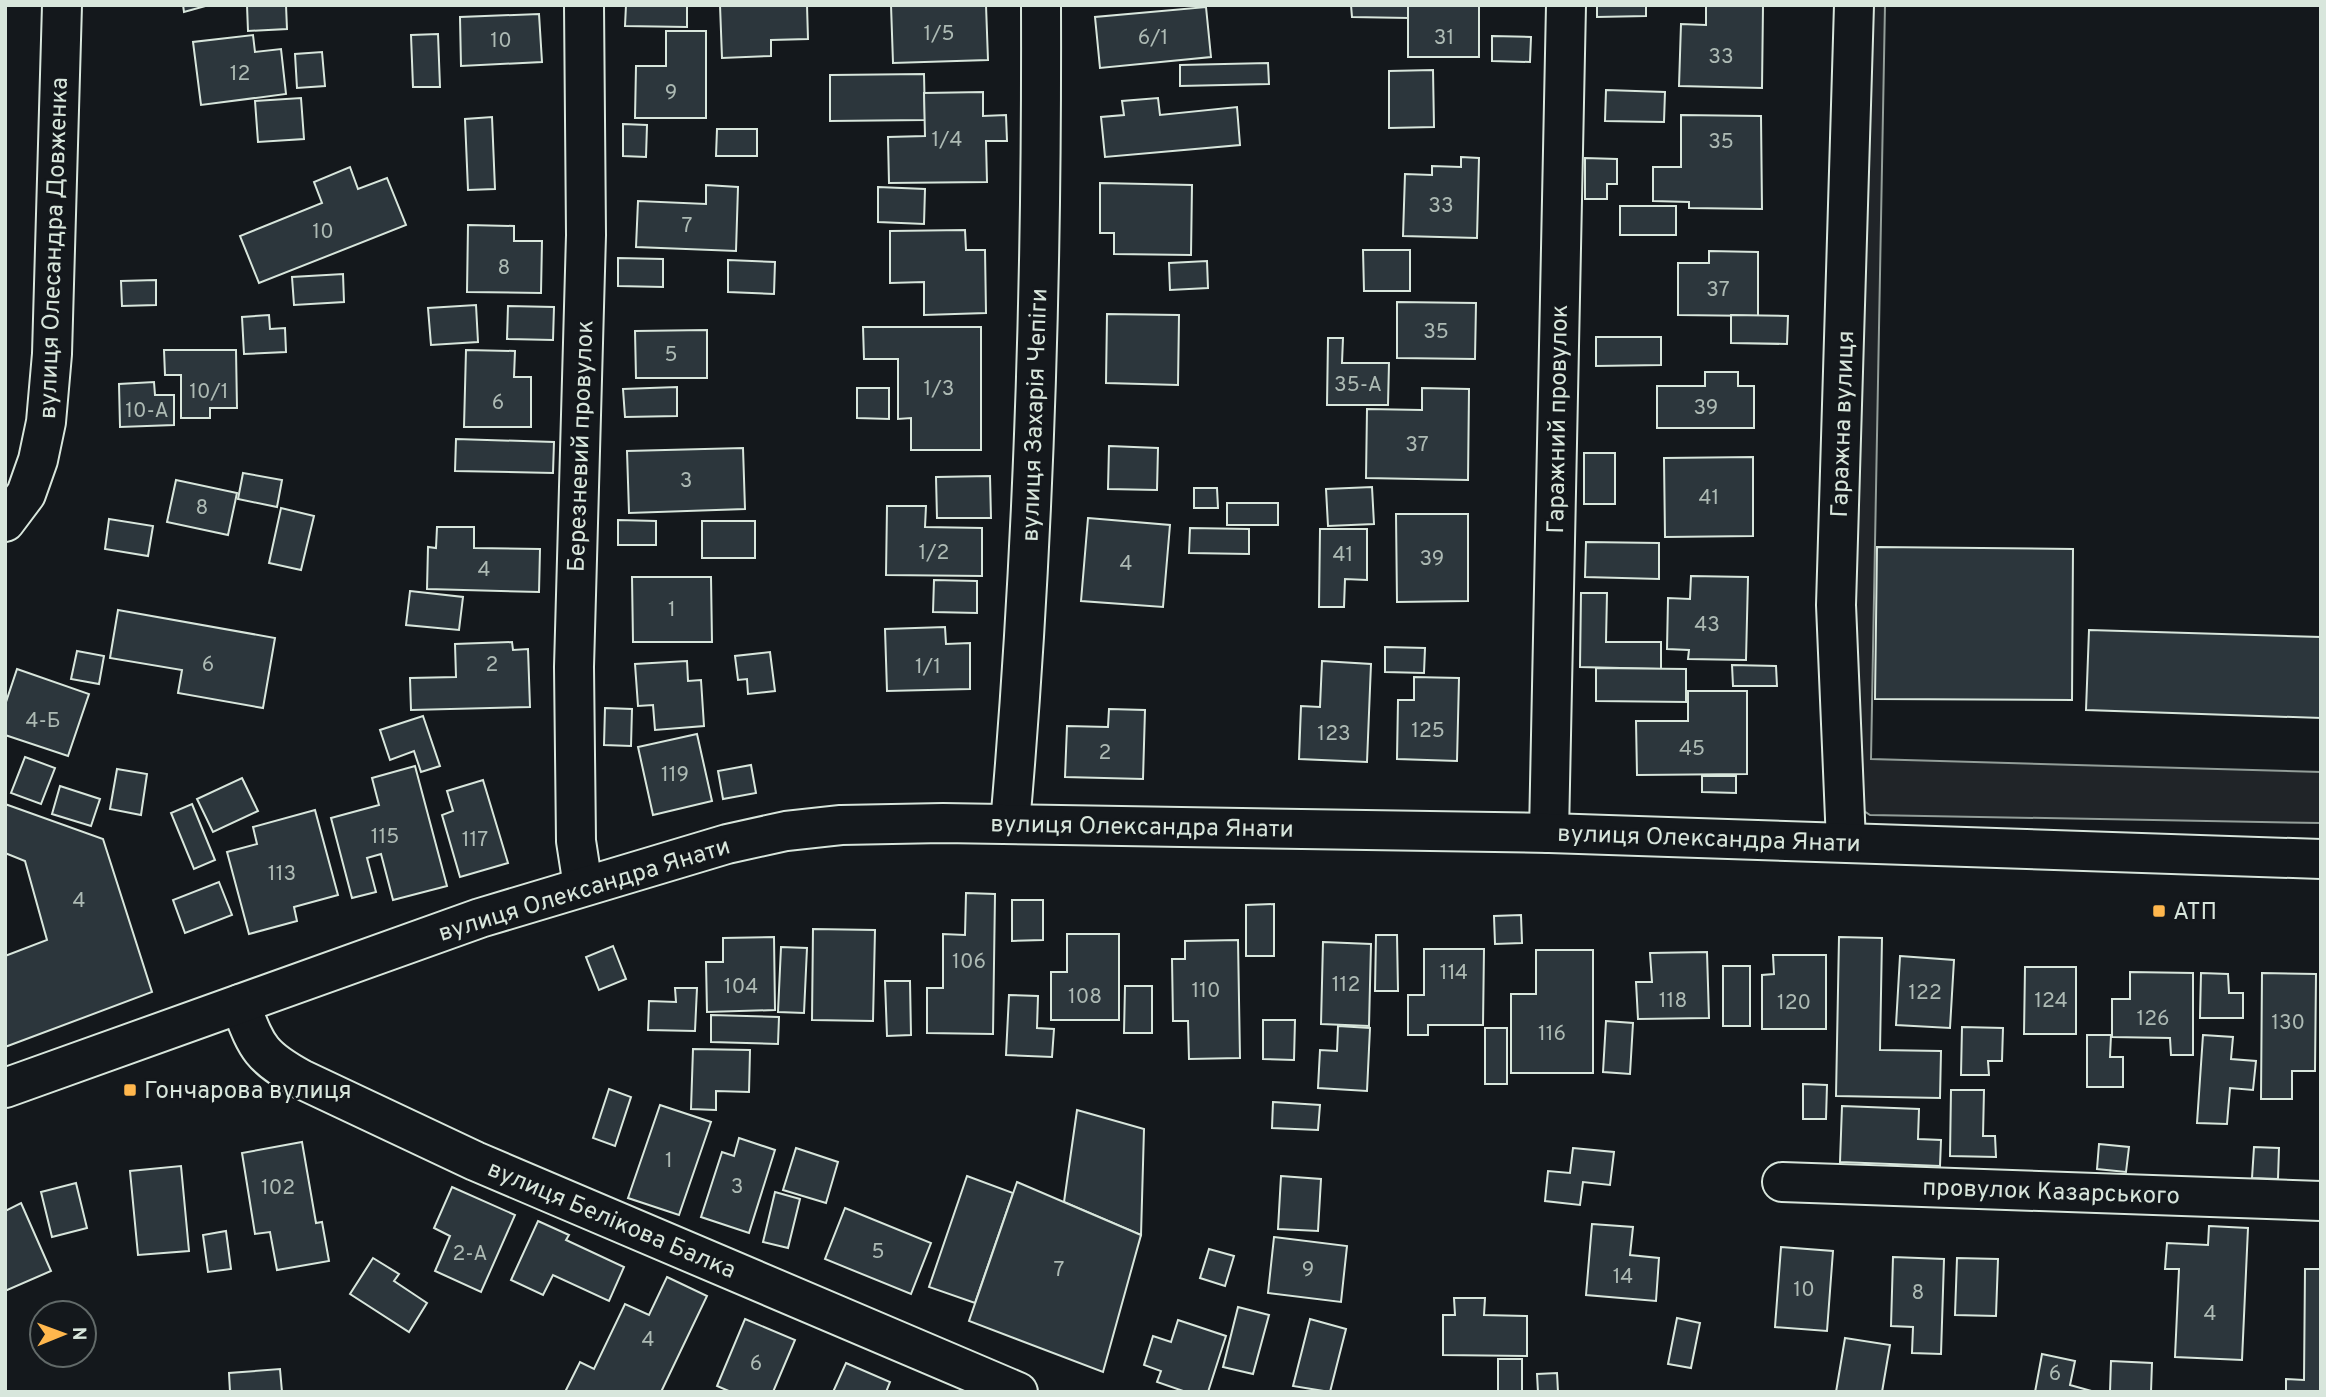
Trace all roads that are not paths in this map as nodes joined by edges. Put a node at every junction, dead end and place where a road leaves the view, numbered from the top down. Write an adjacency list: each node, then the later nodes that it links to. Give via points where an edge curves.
1 (62, 5): 6 (street, вулиця Олесандра Довженка, via 46,422 26,494)
2 (584, 5): 11 (street, Березневий провулок, via 586,234 574,667 576,841)
3 (1041, 5): 7 (street, вулиця Захарія Чепіги, via 1034,501)
4 (1566, 5): 8 (street, Гаражний провулок)
5 (1854, 5): 9 (street, Гаражна вулиця, via 1836,605)
6 (5, 522)
7 (1010, 824): 8 (street, вулиця Олександра Янати); 11 (street, вулиця Олександра Янати, via 841,825 786,831)
8 (1549, 834): 9 (street, вулиця Олександра Янати)
9 (1846, 842): 10 (street, вулиця Олександра Янати)
10 (2321, 859)
11 (583, 886): 12 (street, вулиця Олександра Янати)
12 (240, 1004): 13 (street, вулиця Олександра Янати); 16 (street, вулиця Белікова Балка, via 257,1046 274,1065 301,1079 475,1161)
13 (5, 1088)
14 (1782, 1182): 15 (street, провулок Казарського)
15 (2321, 1201)
16 (1018, 1392)

